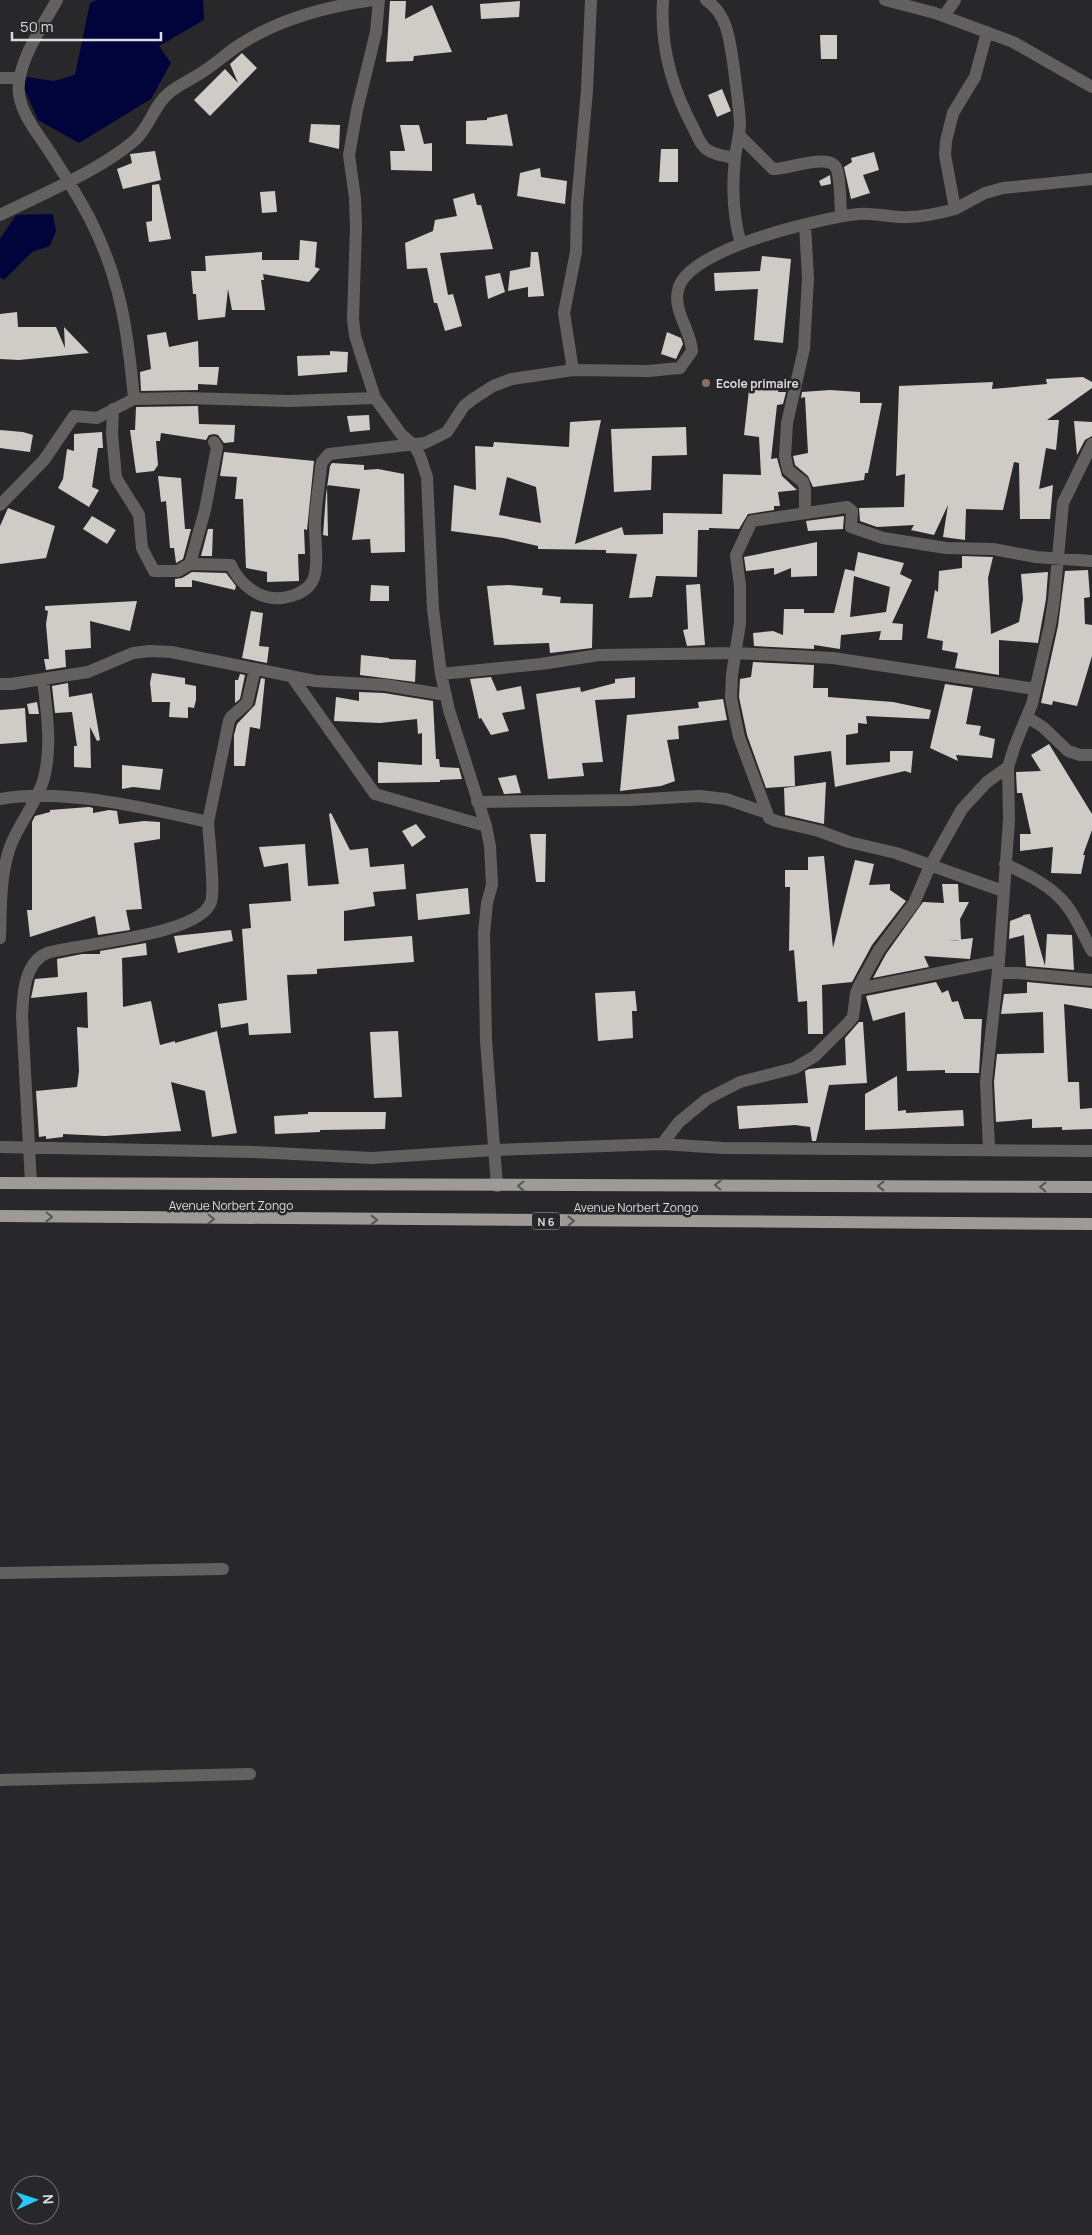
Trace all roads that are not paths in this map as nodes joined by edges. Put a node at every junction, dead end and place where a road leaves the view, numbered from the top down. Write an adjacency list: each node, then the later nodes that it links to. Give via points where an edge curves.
1 (57, 0): 13 (street)
2 (373, 0): 9 (street)
3 (379, 0): 25 (street, via 376,32 349,155 356,227 354,327)
4 (591, 0): 24 (street, via 576,252 564,313)
5 (663, 0): 16 (street, via 670,75 690,122 706,148 718,155)
6 (706, 0): 15 (street, via 718,10 728,31)
7 (885, 0): 10 (street)
8 (955, 0): 10 (street)
9 (321, 5): 18 (street, via 245,41 169,93 136,138)
10 (944, 16): 11 (street)
11 (987, 32): 14 (street, via 1013,42); 19 (street, via 975,77 953,113 946,141 945,155)
12 (0, 78): 13 (street)
13 (19, 78): 18 (street, via 19,94 26,115)
14 (1092, 87)
15 (740, 136): 16 (street); 21 (street, via 772,169 798,167 823,160 837,167)
16 (735, 158): 23 (street, via 735,225)
17 (1092, 179): 19 (street, via 991,191)
18 (67, 181): 20 (street); 26 (street, via 90,219 122,305)
19 (955, 209): 21 (street, via 915,217)
20 (0, 215)
21 (841, 216): 22 (street)
22 (805, 225): 23 (street); 32 (street, via 808,278 804,348 787,423 785,456 789,471 803,482)
23 (741, 244): 24 (street, via 710,256 680,282 677,295 679,312 692,352 680,368)
24 (573, 370): 30 (street, via 525,376 493,386 464,406 443,435)
25 (375, 398): 26 (street, via 290,401); 30 (street, via 401,434)
26 (134, 399): 27 (street)
27 (113, 409): 31 (street, via 97,418 74,416 44,460); 35 (street, via 116,478 139,515 142,548 149,564 154,571 161,572 178,571)
28 (214, 442): 35 (street, via 217,447 205,510)
29 (1092, 444): 33 (street, via 1063,503)
30 (414, 445): 35 (street, via 335,452 322,462 315,520 316,571 313,581 305,589 282,599 265,597 244,583 231,565); 38 (street, via 426,477 433,609)
31 (0, 505)
32 (805, 512): 33 (street, via 847,506 852,511 851,527 868,534 946,548 993,549); 36 (street, via 752,522 738,548 740,623)
33 (1058, 560): 34 (street); 42 (street, via 1050,625)
34 (1092, 561)
35 (190, 564)
36 (736, 653): 38 (street, via 598,655 549,664); 42 (street, via 833,658); 50 (street, via 731,684 734,720)
37 (255, 669): 39 (street); 40 (street, via 171,652 150,651 133,653 88,672); 51 (street, via 247,704 229,721)
38 (441, 674): 43 (street)
39 (292, 677): 43 (street, via 385,685); 52 (street, via 376,794)
40 (44, 680): 41 (street); 47 (street, via 49,751)
41 (0, 684)
42 (1035, 689): 44 (street)
43 (446, 695): 49 (street)
44 (1027, 717): 45 (street, via 1043,727 1068,751); 46 (street)
45 (1092, 755)
46 (1008, 767): 53 (street, via 1010,810); 54 (street, via 968,800)
47 (39, 795): 48 (street); 51 (street, via 139,808); 56 (street, via 10,847 2,874)
48 (0, 799)
49 (477, 802): 50 (street, via 620,801 699,796 726,799); 52 (street)
50 (767, 813): 54 (street, via 776,821 896,853)
51 (208, 822): 63 (street, via 213,896 207,909 194,920 172,929 47,953 30,969 23,994 22,1016)
52 (486, 826): 65 (street, via 492,874 484,933 486,1040)
53 (1005, 864): 55 (street); 57 (street, via 1036,880 1059,897)
54 (930, 866): 55 (street); 60 (street, via 914,903 879,950)
55 (1003, 891): 58 (street)
56 (0, 938)
57 (1092, 950)
58 (998, 967): 59 (street, via 1018,973); 60 (street); 64 (street, via 986,1082)
59 (1092, 980)
60 (858, 989): 61 (street, via 851,1021 815,1056 795,1068 740,1082 707,1099 679,1122)
61 (662, 1144): 64 (street, via 723,1148); 65 (street)
62 (0, 1147): 63 (street)
63 (29, 1147): 65 (street, via 372,1158); 68 (street)
64 (990, 1149): 66 (street)
65 (494, 1150): 69 (street)
66 (1092, 1151)
67 (0, 1183): 68 (main road, Avenue Norbert Zongo)
68 (31, 1183): 69 (main road, Avenue Norbert Zongo)
69 (497, 1186): 70 (main road, Avenue Norbert Zongo, one-way to 69)
70 (1092, 1187)
71 (0, 1216): 72 (main road, Avenue Norbert Zongo / N 6, one-way to 72)
72 (1092, 1224)
73 (224, 1569): 74 (street)
74 (0, 1572)
75 (250, 1774): 76 (street)
76 (0, 1780)

